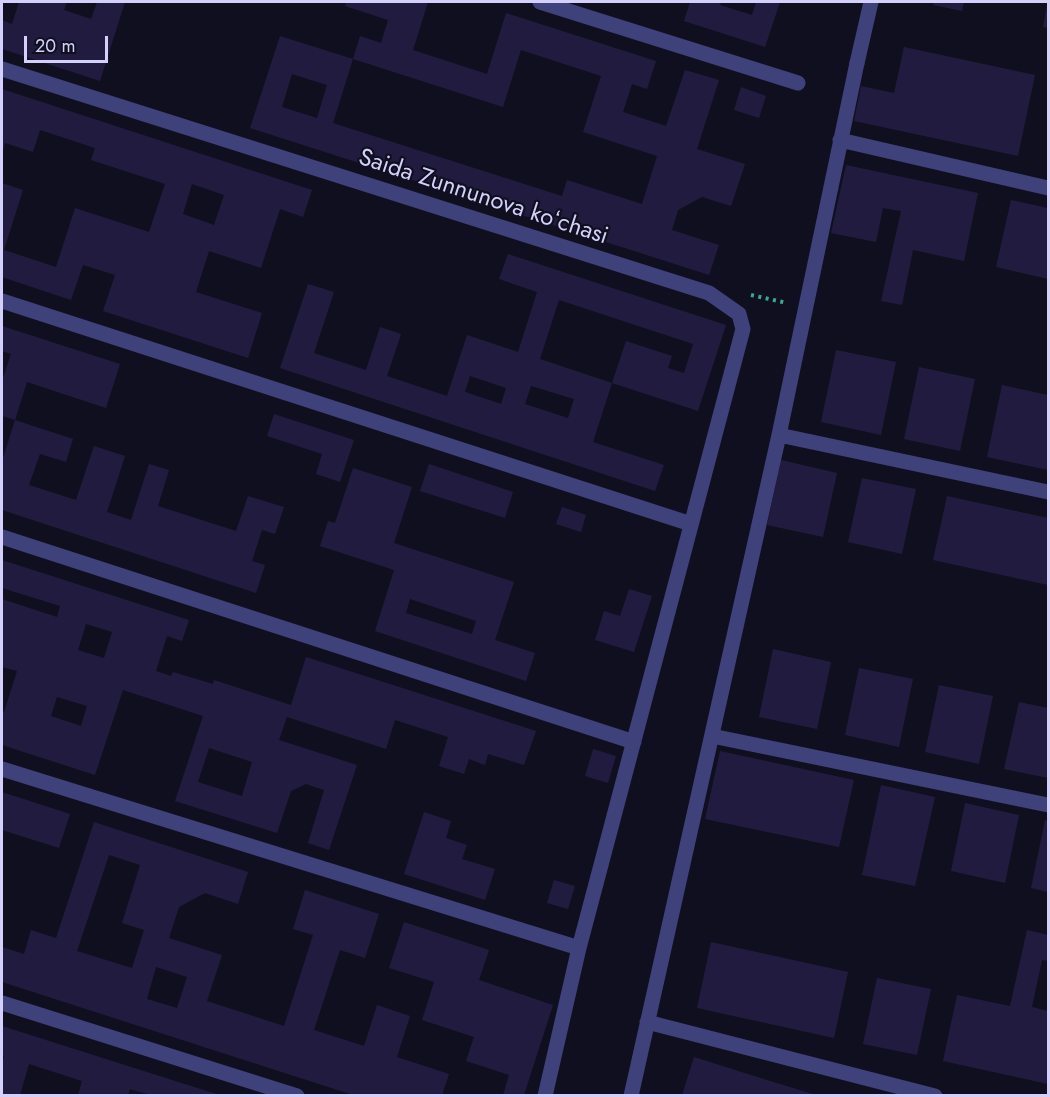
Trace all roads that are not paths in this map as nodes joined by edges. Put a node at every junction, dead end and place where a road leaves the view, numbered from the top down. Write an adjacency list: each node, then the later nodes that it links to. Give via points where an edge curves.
1 (540, 2): 4 (street)
2 (871, 2): 5 (street)
3 (2, 69): 10 (street, Saida Zunnunova koʻchasi, via 709,293 739,314 743,329)
4 (798, 83)
5 (840, 140): 6 (street); 8 (street)
6 (1048, 188)
7 (2, 301): 10 (street)
8 (779, 435): 9 (street); 12 (street)
9 (1048, 492)
10 (691, 524): 13 (street, Saida Zunnunova koʻchasi)
11 (2, 537): 13 (street)
12 (712, 736): 15 (street); 18 (street)
13 (634, 742): 16 (street, Saida Zunnunova koʻchasi)
14 (2, 769): 16 (street)
15 (1048, 805)
16 (579, 948): 20 (street, Saida Zunnunova koʻchasi)
17 (2, 1003): 19 (street)
18 (647, 1022): 21 (street); 22 (street)
19 (297, 1095)
20 (545, 1095)
21 (631, 1095)
22 (935, 1095)

